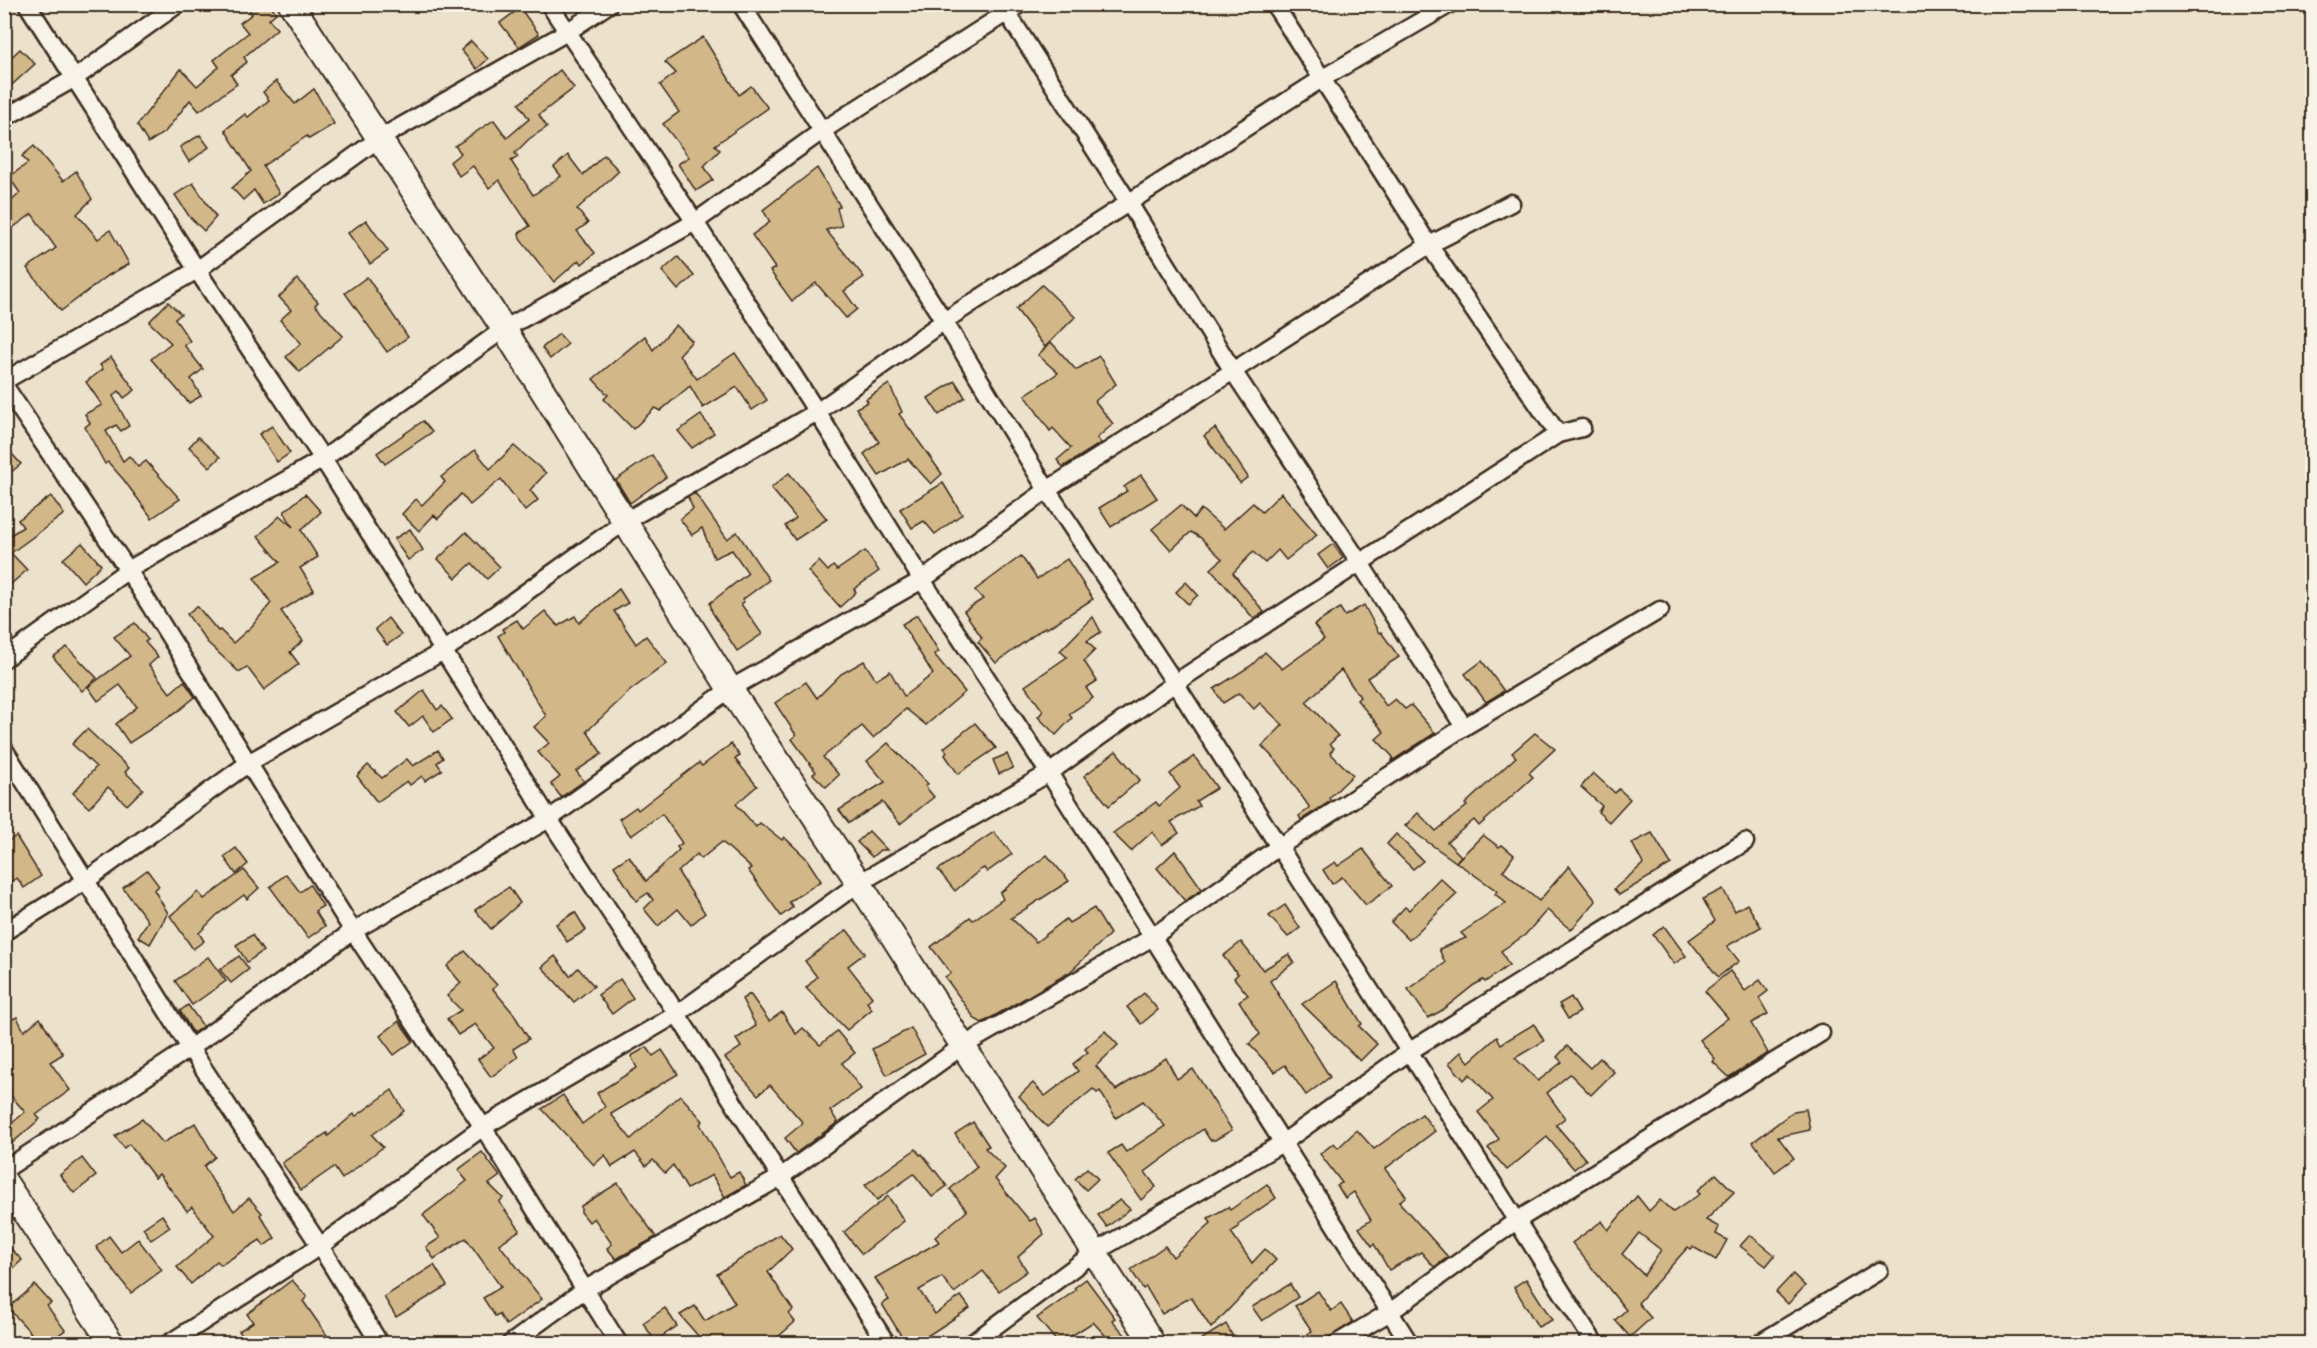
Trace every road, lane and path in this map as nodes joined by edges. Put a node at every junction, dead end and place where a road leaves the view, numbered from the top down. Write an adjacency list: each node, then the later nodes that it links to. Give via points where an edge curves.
1 (27, 4): 11 (street)
2 (178, 4): 11 (street)
3 (291, 4): 15 (street)
4 (549, 4): 10 (street)
5 (609, 4): 10 (street)
6 (741, 4): 14 (street)
7 (1274, 4): 12 (street)
8 (1009, 7): 14 (street); 16 (street)
9 (1439, 8): 12 (street)
10 (567, 32): 15 (street); 18 (street)
11 (75, 78): 13 (street); 20 (street)
12 (1323, 78): 16 (street); 19 (street)
13 (4, 118)
14 (822, 131): 18 (street); 21 (street)
15 (377, 140): 20 (street); 22 (street)
16 (1129, 203): 21 (street); 23 (street)
17 (1511, 203): 19 (street)
18 (695, 222): 22 (street); 25 (street)
19 (1430, 245): 23 (street); 27 (street)
20 (197, 270): 24 (street); 28 (street)
21 (944, 321): 25 (street); 29 (street)
22 (504, 330): 28 (street); 30 (street)
23 (1233, 371): 29 (street); 31 (street)
24 (4, 383): 32 (street)
25 (817, 412): 30 (street); 33 (street)
26 (1582, 428): 27 (street)
27 (1558, 434): 31 (street)
28 (323, 459): 32 (street); 35 (street)
29 (1047, 490): 33 (street); 37 (street)
30 (627, 520): 35 (street); 38 (street)
31 (1360, 562): 37 (street); 39 (street)
32 (128, 570): 36 (street); 41 (street)
33 (921, 580): 38 (street); 42 (street)
34 (1660, 610): 39 (street)
35 (445, 650): 41 (street); 43 (street)
36 (4, 659)
37 (1175, 683): 42 (street); 45 (street)
38 (730, 689): 43 (street); 47 (street)
39 (1464, 727): 45 (street)
40 (4, 749): 46 (street)
41 (250, 762): 46 (street); 48 (street)
42 (1049, 773): 47 (street); 50 (street)
43 (549, 819): 48 (street); 51 (street)
44 (1745, 842): 55 (street)
45 (1277, 848): 50 (street); 55 (street)
46 (87, 880): 49 (street); 54 (street)
47 (859, 883): 51 (street); 53 (street)
48 (353, 931): 54 (street); 56 (street)
49 (4, 932)
50 (1151, 938): 53 (street); 57 (street)
51 (677, 1014): 56 (street); 59 (street)
52 (1821, 1033): 61 (street)
53 (961, 1047): 59 (street); 63 (street)
54 (190, 1048): 58 (street); 62 (street)
55 (1410, 1051): 57 (street); 61 (street)
56 (483, 1127): 62 (street); 65 (street)
57 (1284, 1142): 63 (street); 66 (street)
58 (4, 1170)
59 (779, 1178): 65 (street); 72 (street)
60 (4, 1180): 67 (street)
61 (1516, 1221): 66 (street); 77 (street)
62 (320, 1246): 68 (street); 69 (street)
63 (1095, 1252): 73 (street); 74 (street)
64 (1879, 1271): 78 (street)
65 (584, 1290): 70 (street); 71 (street)
66 (1390, 1312): 75 (street); 76 (street)
67 (112, 1344)
68 (168, 1344)
69 (380, 1344)
70 (510, 1344)
71 (619, 1344)
72 (887, 1344)
73 (970, 1344)
74 (1153, 1344)
75 (1336, 1344)
76 (1410, 1344)
77 (1595, 1344)
78 (1758, 1344)

